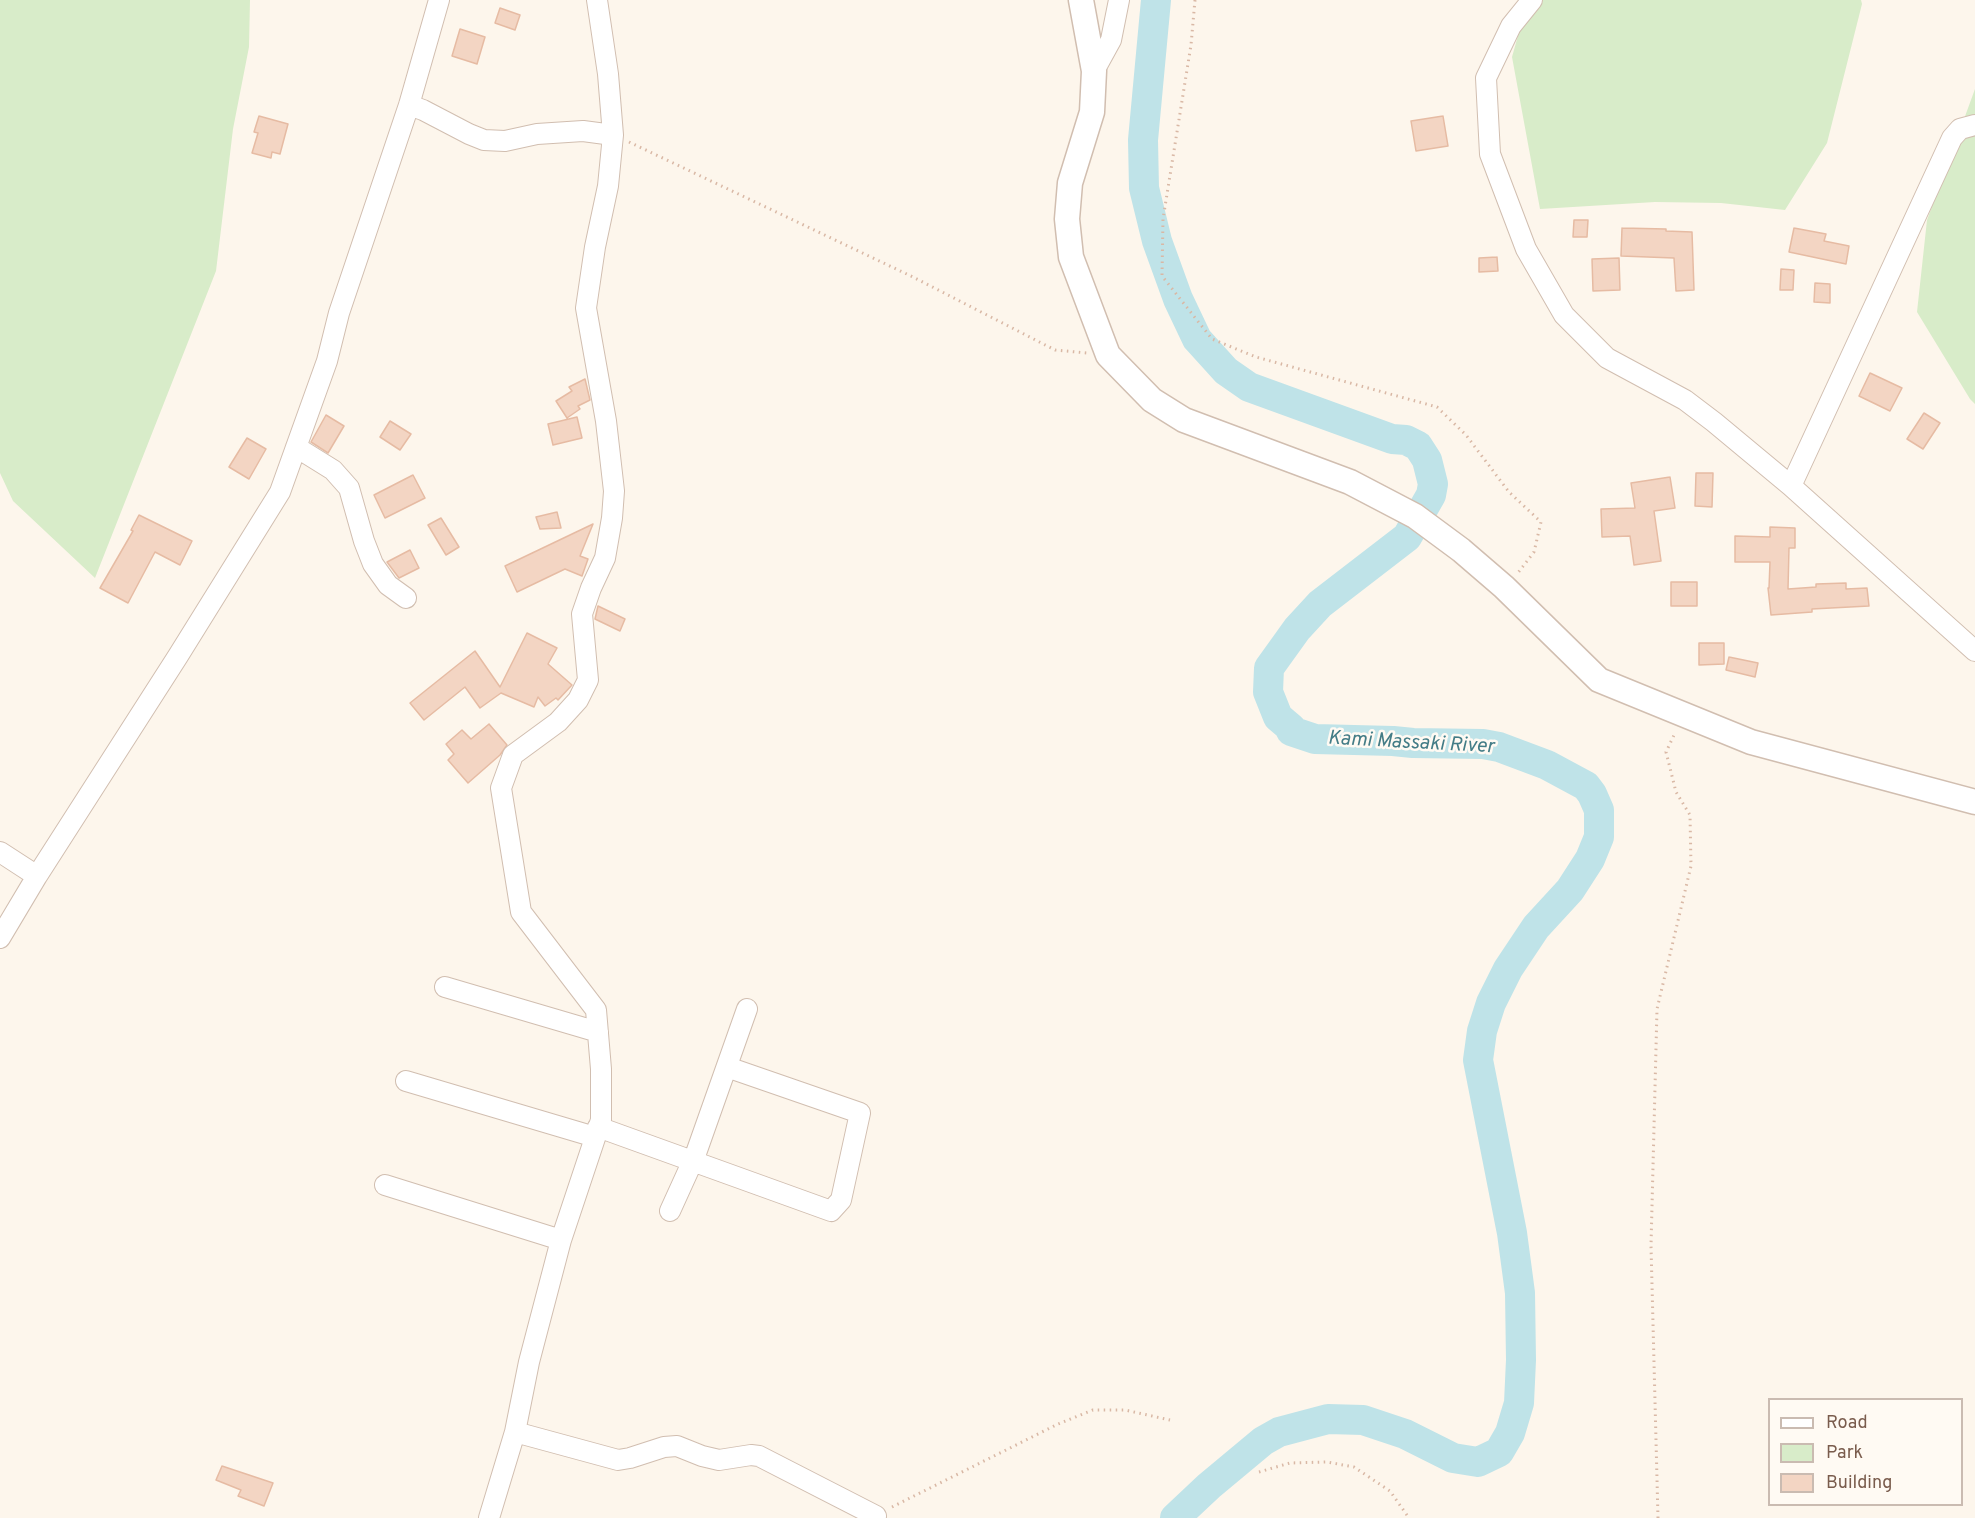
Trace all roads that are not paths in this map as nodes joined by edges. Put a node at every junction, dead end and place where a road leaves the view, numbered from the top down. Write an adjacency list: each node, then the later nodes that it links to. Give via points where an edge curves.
1 (439, 0): 7 (street)
2 (597, 0): 9 (street)
3 (1081, 0): 6 (street)
4 (1119, 0): 6 (street, via 1111,40)
5 (1532, 0): 11 (street, via 1511,26 1486,78 1490,154 1526,249 1564,315 1606,358 1685,400)
6 (1094, 71): 14 (street, via 1092,112 1070,183 1067,219 1071,257 1108,355 1152,400 1185,420 1350,482 1415,516 1504,587 1599,680 1751,742)
7 (409, 105): 9 (street, via 484,140 583,131); 10 (street)
8 (1975, 124): 11 (street, via 1960,129 1952,138)
9 (614, 135): 20 (street, via 586,308 614,491 605,558 582,615 588,680 578,700 558,722 513,755 501,788 521,912 596,1010)
10 (296, 447): 12 (street, via 333,470 350,488 373,564 387,585); 16 (street, via 280,492)
11 (1791, 486): 13 (street)
12 (406, 598)
13 (1975, 651)
14 (1975, 802)
15 (0, 852): 16 (street)
16 (37, 876): 17 (street)
17 (0, 938)
18 (445, 987): 20 (street)
19 (747, 1009): 21 (street)
20 (598, 1032): 23 (street, via 601,1120)
21 (727, 1067): 24 (street); 24 (street, via 860,1113 841,1200 831,1211)
22 (406, 1081): 23 (street)
23 (597, 1132): 24 (street); 27 (street)
24 (693, 1161): 26 (street)
25 (385, 1185): 27 (street)
26 (670, 1211)
27 (561, 1240): 28 (street)
28 (515, 1432): 29 (street, via 618,1460 677,1446 719,1460 759,1456); 30 (street)
29 (875, 1517)
30 (489, 1518)

